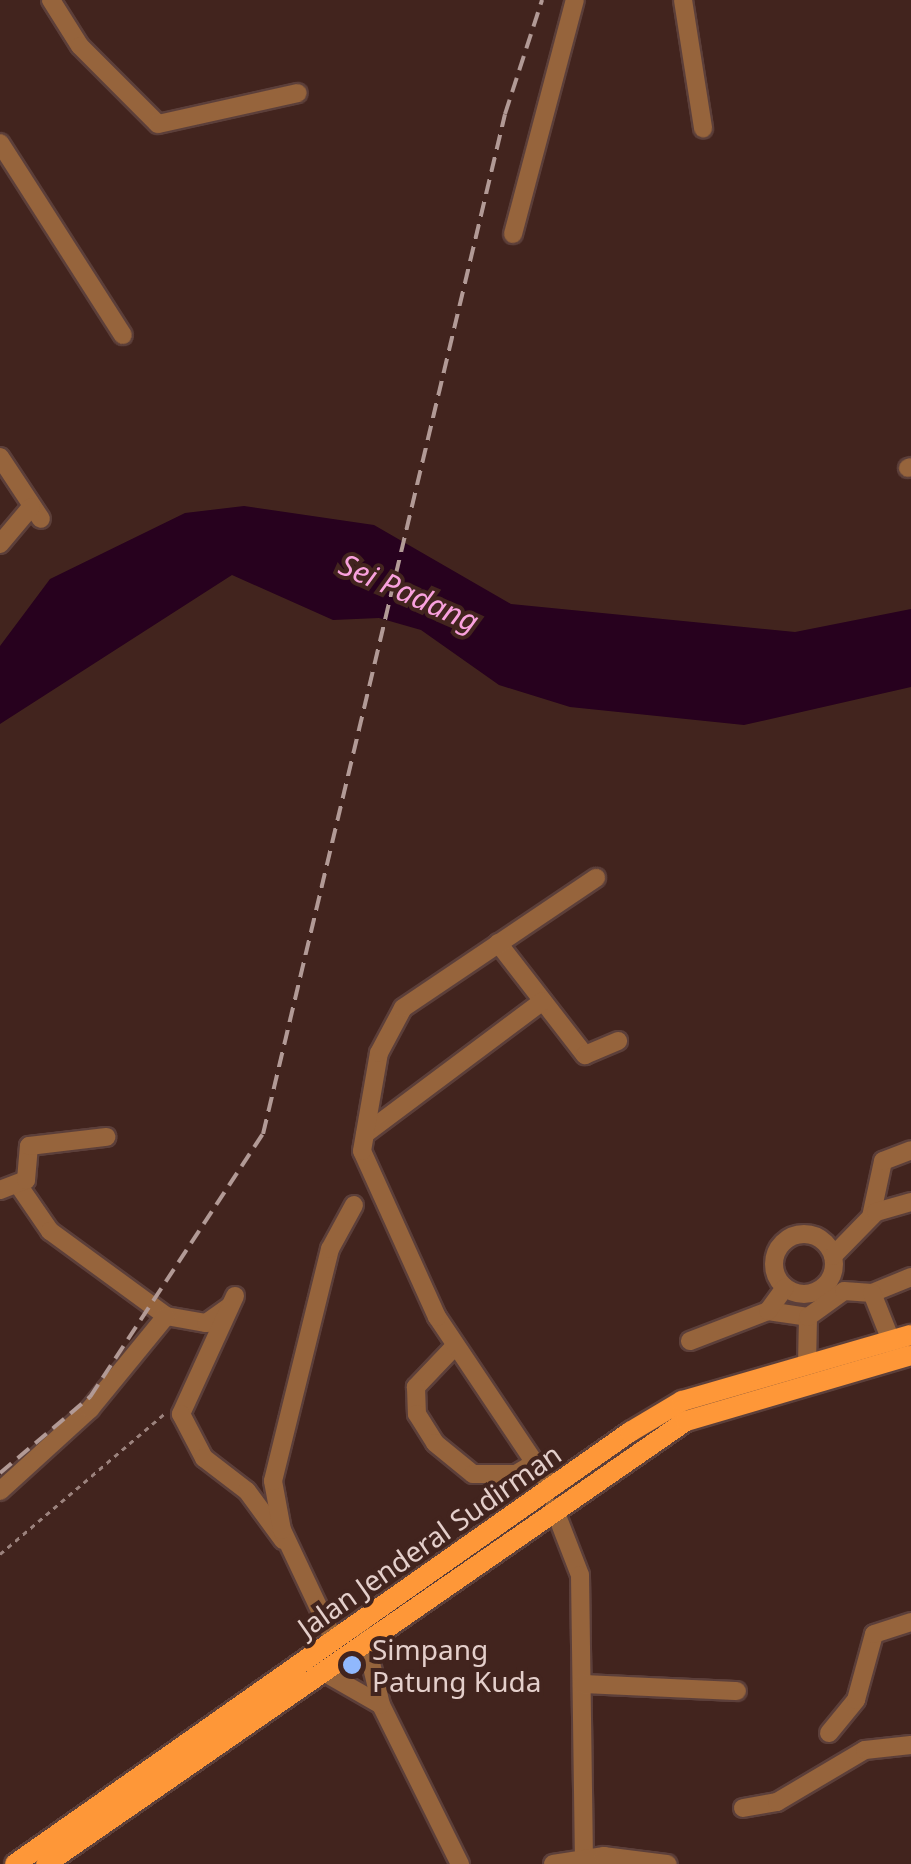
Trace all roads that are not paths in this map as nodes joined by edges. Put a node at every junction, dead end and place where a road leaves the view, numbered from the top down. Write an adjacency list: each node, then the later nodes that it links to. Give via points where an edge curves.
1 (51, 0): 4 (street, via 80,46 158,124)
2 (574, 0): 7 (street)
3 (683, 0): 5 (street)
4 (298, 92)
5 (702, 128)
6 (0, 143): 8 (street)
7 (513, 234)
8 (124, 335)
9 (0, 457): 10 (street, via 36,513)
10 (0, 544)
11 (596, 878): 12 (street)
12 (498, 943): 13 (street); 15 (street, via 402,1008 380,1053)
13 (543, 1001): 14 (street, via 592,1059); 15 (street)
14 (618, 1041)
15 (365, 1134): 31 (street, via 370,1174)
16 (106, 1137): 18 (street, via 29,1146)
17 (911, 1150): 21 (street, via 883,1161)
18 (9, 1188): 28 (street, via 50,1231)
19 (911, 1202): 21 (street)
20 (354, 1205): 37 (street, via 330,1249 273,1481)
21 (871, 1216): 22 (street)
22 (833, 1256): 24 (street, via 819,1238 786,1239 774,1258); 25 (street)
23 (911, 1277): 26 (street)
24 (785, 1288): 25 (street, via 813,1294); 27 (street)
25 (827, 1289): 26 (street); 29 (street)
26 (872, 1294): 32 (street)
27 (768, 1311): 29 (street); 30 (street)
28 (166, 1316): 35 (street, via 90,1409); 37 (street, via 206,1323 232,1302 182,1414 204,1458 247,1491)
29 (808, 1317): 33 (street)
30 (690, 1341)
31 (455, 1346): 34 (street); 34 (street, via 416,1387 417,1414 435,1444 472,1474 516,1474)
32 (903, 1347): 33 (main road, Jalan Jenderal Sudirman); 36 (main road, Jalan Jenderal Sudirman, via 686,1421)
33 (806, 1366): 36 (main road, Jalan Jenderal Sudirman, via 682,1401)
34 (534, 1463): 36 (street)
35 (0, 1491)
36 (553, 1498): 39 (main road, Jalan Jenderal Sudirman); 42 (street, via 580,1576)
37 (288, 1544): 40 (street)
38 (911, 1622): 45 (street, via 874,1634 856,1700)
39 (367, 1629): 40 (main road, Jalan Jenderal Sudirman); 41 (main road, Jalan Jenderal Sudirman); 44 (street)
40 (334, 1640): 41 (main road, Jalan Jenderal Sudirman)
41 (313, 1666): 44 (street); 49 (main road, Jalan Jenderal Sudirman); 50 (main road, Jalan Jenderal Sudirman)
42 (582, 1684): 43 (street); 48 (street)
43 (736, 1691)
44 (382, 1704): 51 (street)
45 (829, 1733)
46 (911, 1744): 47 (street, via 866,1750 787,1798)
47 (743, 1808)
48 (584, 1858): 52 (street); 53 (street)
49 (56, 1860)
50 (15, 1864)
51 (460, 1864)
52 (552, 1864)
53 (667, 1864)

